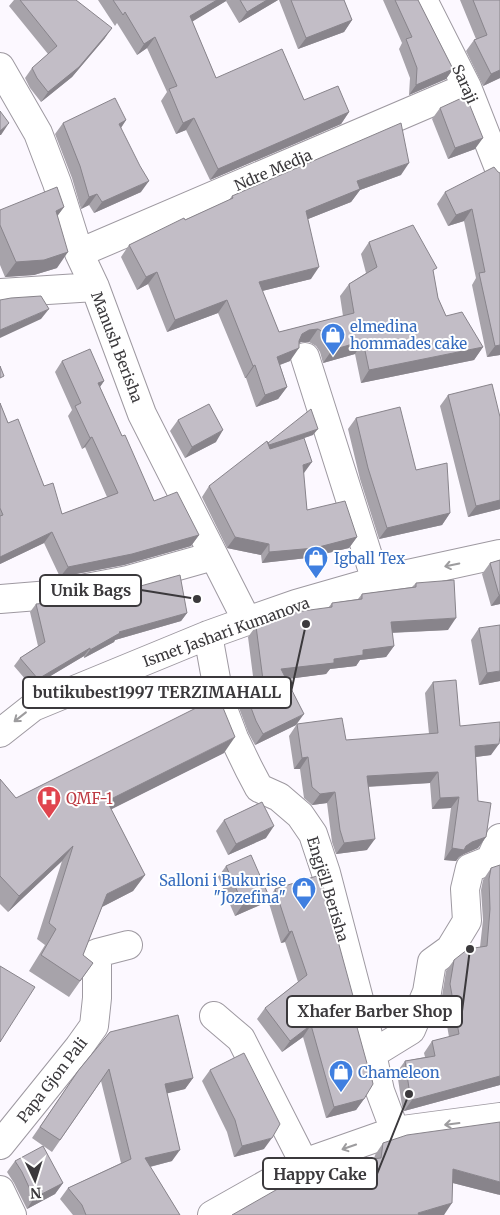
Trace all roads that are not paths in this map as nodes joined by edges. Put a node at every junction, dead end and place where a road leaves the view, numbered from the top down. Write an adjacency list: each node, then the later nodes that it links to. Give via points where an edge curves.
1 (423, 0): 3 (street, Saraji)
2 (0, 67): 5 (street, Manush Berisha, via 38,133)
3 (467, 87): 4 (street, Saraji); 5 (street, Ndre Medja)
4 (500, 171)
5 (79, 253): 6 (street, Manush Berisha)
6 (95, 287): 7 (street); 10 (street, Manush Berisha, via 142,414)
7 (0, 293)
8 (305, 357): 11 (street)
9 (500, 554): 11 (street, Ismet Jashari Kumanova, one-way to 11)
10 (213, 556): 12 (street, via 128,580 50,595); 13 (street, Manush Berisha)
11 (376, 581): 13 (street, Ismet Jashari Kumanova)
12 (0, 599)
13 (247, 621): 14 (street, Ismet Jashari Kumanova)
14 (208, 636): 15 (street, Ismet Jashari Kumanova, one-way to 15, via 33,708); 19 (street, Engjëll Berisha, via 220,701 259,788 279,797 300,815 313,834)
15 (0, 734)
16 (500, 838): 19 (street, via 490,860 470,868 465,890 468,921 450,948 432,962 426,992 412,1030)
17 (128, 945): 22 (street, Papa Gjon Pali, via 97,952 94,1026)
18 (214, 1016): 23 (street, via 241,1039)
19 (372, 1054): 21 (street, Engjëll Berisha)
20 (500, 1117): 21 (street, one-way to 21)
21 (394, 1131): 23 (street, one-way to 23)
22 (0, 1146)
23 (304, 1163): 26 (street)
24 (0, 1190): 25 (street)
25 (12, 1215)
26 (212, 1215)

